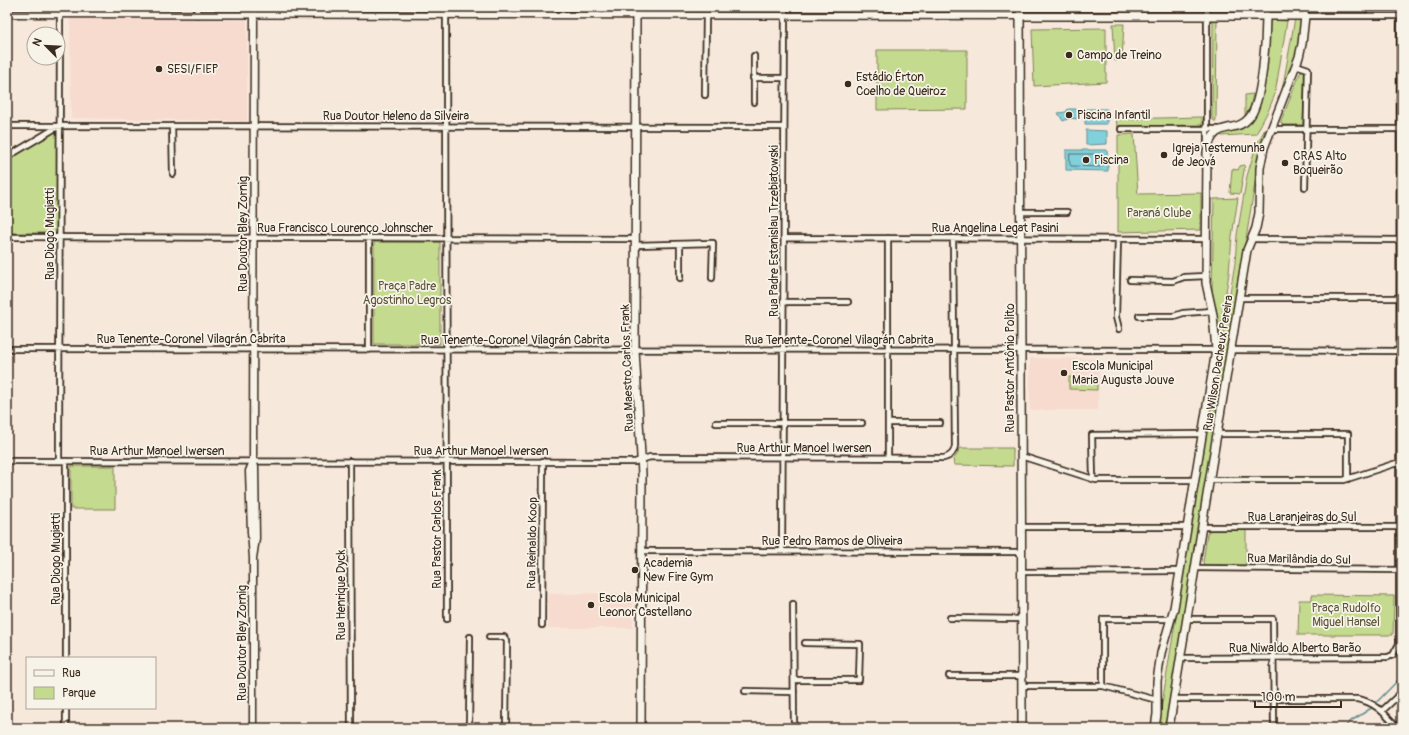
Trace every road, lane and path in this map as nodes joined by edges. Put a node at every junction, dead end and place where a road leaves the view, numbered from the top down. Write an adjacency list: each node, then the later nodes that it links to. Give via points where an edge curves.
1 (60, 7): 14 (street, Rua Diogo Mugiatti)
2 (197, 7): 15 (street)
3 (254, 7): 16 (street, Rua Doutor Bley Zornig)
4 (278, 7): 17 (street)
5 (446, 7): 18 (street, Rua Pastor Carlos Frank)
6 (636, 7): 19 (main road, Rua Maestro Carlos Frank)
7 (785, 7): 21 (street, Rua Padre Estanislau Trzebiatowski)
8 (1020, 7): 22 (main road, Rua Pastor Antônio Polito)
9 (1207, 7): 23 (street)
10 (1266, 7): 24 (street)
11 (1305, 7): 25 (street, Rua Wilson Dacheux Pereira)
12 (1400, 7): 26 (street)
13 (7, 14): 14 (street)
14 (60, 14): 15 (street); 35 (street, Rua Diogo Mugiatti)
15 (197, 15): 16 (street)
16 (254, 15): 17 (street); 37 (street, Rua Doutor Bley Zornig)
17 (278, 15): 18 (street)
18 (446, 15): 19 (street); 38 (street, Rua Pastor Carlos Frank)
19 (636, 15): 20 (street); 39 (main road, Rua Maestro Carlos Frank)
20 (706, 15): 21 (street); 31 (street)
21 (785, 15): 22 (street); 30 (street, Rua Padre Estanislau Trzebiatowski)
22 (1020, 16): 23 (main road); 51 (main road, Rua Pastor Antônio Polito)
23 (1207, 16): 24 (main road); 42 (street)
24 (1266, 16): 25 (main road); 43 (main road, via 1265,48 1254,110 1249,119)
25 (1305, 16): 26 (street); 28 (main road, Rua Wilson Dacheux Pereira, via 1302,44)
26 (1399, 16): 33 (street)
27 (754, 56): 29 (street)
28 (1296, 65): 44 (main road, Rua Wilson Dacheux Pereira); 46 (street, via 1308,69)
29 (754, 78): 30 (street); 32 (street)
30 (784, 78): 40 (street, Rua Padre Estanislau Trzebiatowski)
31 (705, 95)
32 (754, 102)
33 (1401, 116): 45 (street)
34 (7, 126): 35 (street, Rua Doutor Heleno da Silveira)
35 (60, 126): 36 (street, Rua Doutor Heleno da Silveira); 48 (street); 54 (street, Rua Diogo Mugiatti)
36 (172, 126): 37 (street, Rua Doutor Heleno da Silveira); 49 (street)
37 (254, 126): 38 (street, Rua Doutor Heleno da Silveira); 55 (street, Rua Doutor Bley Zornig)
38 (446, 126): 39 (street, Rua Doutor Heleno da Silveira); 57 (street, Rua Pastor Carlos Frank)
39 (636, 126): 40 (street, Rua Doutor Heleno da Silveira); 66 (main road, Rua Maestro Carlos Frank)
40 (784, 127): 58 (street, Rua Padre Estanislau Trzebiatowski)
41 (1121, 129): 42 (street)
42 (1207, 129): 43 (street); 47 (street)
43 (1221, 129): 47 (main road, via 1212,137)
44 (1271, 129): 46 (street); 64 (main road, Rua Wilson Dacheux Pereira, via 1260,168 1259,213)
45 (1399, 129): 46 (street); 65 (street)
46 (1306, 130): 50 (street)
47 (1207, 151): 63 (main road, Rua Wilson Dacheux Pereira)
48 (7, 157)
49 (173, 174)
50 (1305, 187)
51 (1020, 212): 52 (street); 61 (main road, Rua Pastor Antônio Polito)
52 (1067, 212)
53 (7, 237): 54 (street, Rua Francisco Lourenço Johnscher)
54 (60, 237): 55 (street, Rua Francisco Lourenço Johnscher); 80 (street, Rua Diogo Mugiatti)
55 (254, 237): 56 (street, Rua Francisco Lourenço Johnscher); 81 (street, Rua Doutor Bley Zornig)
56 (369, 238): 57 (street, Rua Francisco Lourenço Johnscher); 82 (street)
57 (446, 238): 66 (street, Rua Francisco Lourenço Johnscher); 83 (street, Rua Pastor Carlos Frank)
58 (784, 238): 59 (street, Rua Angelina Legat Pasini); 74 (street, Rua Padre Estanislau Trzebiatowski)
59 (888, 238): 60 (street, Rua Angelina Legat Pasini); 86 (street)
60 (953, 238): 61 (street, Rua Angelina Legat Pasini); 87 (street)
61 (1021, 238): 62 (street, Rua Angelina Legat Pasini); 88 (main road, Rua Pastor Antônio Polito)
62 (1118, 239): 63 (street, Rua Angelina Legat Pasini); 78 (street, via 1116,317)
63 (1206, 239): 68 (main road, Rua Wilson Dacheux Pereira)
64 (1252, 239): 65 (street); 72 (main road, Rua Wilson Dacheux Pereira, via 1247,250)
65 (1401, 240): 73 (street)
66 (636, 242): 67 (street, Rua Francisco Lourenço Johnscher); 84 (main road, Rua Maestro Carlos Frank)
67 (680, 244): 69 (street); 70 (street, Rua Francisco Lourenço Johnscher, via 713,243)
68 (1206, 276): 71 (street, via 1184,277 1173,281); 76 (main road, Rua Wilson Dacheux Pereira)
69 (680, 278)
70 (712, 278)
71 (1130, 280)
72 (1239, 298): 73 (street); 90 (main road, Rua Wilson Dacheux Pereira)
73 (1399, 298): 91 (street)
74 (783, 302): 75 (street); 85 (street, Rua Padre Estanislau Trzebiatowski)
75 (848, 302)
76 (1212, 311): 77 (street, via 1174,316); 89 (main road, Rua Wilson Dacheux Pereira)
77 (1139, 316)
78 (1119, 329)
79 (7, 349): 80 (street, Rua Tenente-Coronel Vilagrán Cabrita)
80 (60, 349): 81 (street, Rua Tenente-Coronel Vilagrán Cabrita); 106 (street, Rua Diogo Mugiatti)
81 (254, 349): 82 (street, Rua Tenente-Coronel Vilagrán Cabrita); 108 (street, Rua Doutor Bley Zornig)
82 (369, 350): 83 (street, Rua Tenente-Coronel Vilagrán Cabrita)
83 (446, 350): 84 (street, Rua Tenente-Coronel Vilagrán Cabrita); 110 (street, Rua Pastor Carlos Frank)
84 (636, 350): 85 (street, Rua Tenente-Coronel Vilagrán Cabrita); 104 (main road, Rua Maestro Carlos Frank)
85 (783, 350): 86 (street, Rua Tenente-Coronel Vilagrán Cabrita); 95 (street, Rua Padre Estanislau Trzebiatowski)
86 (888, 350): 87 (street, Rua Tenente-Coronel Vilagrán Cabrita); 97 (street)
87 (954, 350): 88 (street, Rua Tenente-Coronel Vilagrán Cabrita); 103 (street, Rua Arthur Manoel Iwersen, via 955,446 952,454 944,458)
88 (1021, 350): 89 (street, Rua Tenente-Coronel Vilagrán Cabrita); 101 (main road, Rua Pastor Antônio Polito)
89 (1216, 350): 92 (main road, Rua Wilson Dacheux Pereira)
90 (1231, 350): 91 (street); 93 (main road, Rua Wilson Dacheux Pereira)
91 (1401, 351): 112 (street)
92 (1208, 399): 93 (main road, via 1214,405); 99 (main road, Rua Wilson Dacheux Pereira)
93 (1222, 403): 100 (main road, Rua Wilson Dacheux Pereira)
94 (716, 422): 95 (street)
95 (783, 423): 96 (street); 102 (street, Rua Padre Estanislau Trzebiatowski)
96 (862, 423)
97 (888, 423): 98 (street); 103 (street)
98 (940, 423)
99 (1202, 434): 113 (street, via 1092,435); 115 (main road, Rua Wilson Dacheux Pereira)
100 (1217, 434): 114 (street, via 1348,434); 116 (main road, Rua Wilson Dacheux Pereira)
101 (1021, 456): 113 (street); 119 (main road, Rua Pastor Antônio Polito)
102 (783, 458): 103 (street, Rua Arthur Manoel Iwersen); 104 (street, Rua Arthur Manoel Iwersen, via 650,457); 124 (street, Rua Padre Estanislau Trzebiatowski)
103 (888, 458)
104 (642, 460): 111 (street, Rua Arthur Manoel Iwersen); 123 (main road, Rua Maestro Carlos Frank)
105 (7, 461): 106 (street, Rua Arthur Manoel Iwersen)
106 (59, 461): 107 (street, Rua Arthur Manoel Iwersen)
107 (66, 461): 108 (street, Rua Arthur Manoel Iwersen); 143 (street, Rua Diogo Mugiatti)
108 (253, 461): 109 (street, Rua Arthur Manoel Iwersen); 160 (street, Rua Doutor Bley Zornig, via 250,471)
109 (350, 461): 110 (street, Rua Arthur Manoel Iwersen); 161 (street, Rua Henrique Dyck)
110 (446, 461): 111 (street, Rua Arthur Manoel Iwersen); 134 (street, Rua Pastor Carlos Frank)
111 (543, 461): 138 (street, Rua Reinaldo Koop)
112 (1401, 462): 114 (street); 122 (street)
113 (1093, 479): 115 (street)
114 (1348, 479): 116 (street)
115 (1195, 480): 117 (main road, Rua Wilson Dacheux Pereira)
116 (1210, 480): 118 (main road, Rua Wilson Dacheux Pereira)
117 (1192, 500): 118 (main road, via 1200,495 1204,496); 120 (main road, Rua Wilson Dacheux Pereira)
118 (1206, 502): 121 (main road, Rua Wilson Dacheux Pereira)
119 (1021, 527): 120 (street); 125 (main road, Rua Pastor Antônio Polito)
120 (1187, 527): 129 (main road, Rua Wilson Dacheux Pereira)
121 (1202, 527): 122 (street, Rua Laranjeiras do Sul); 127 (main road, Rua Wilson Dacheux Pereira)
122 (1400, 527): 126 (street)
123 (642, 550): 124 (street, Rua Pedro Ramos de Oliveira); 164 (main road, Rua Maestro Carlos Frank)
124 (782, 551): 125 (street, Rua Pedro Ramos de Oliveira)
125 (1021, 552): 130 (main road, Rua Pastor Antônio Polito)
126 (1400, 558): 128 (street)
127 (1195, 568): 128 (street, Rua Marilândia do Sul); 137 (main road, Rua Wilson Dacheux Pereira)
128 (1400, 570): 132 (street)
129 (1180, 571): 130 (street); 136 (main road, Rua Wilson Dacheux Pereira)
130 (1021, 572): 135 (main road, Rua Pastor Antônio Polito)
131 (794, 604): 148 (street)
132 (1400, 605): 142 (street)
133 (950, 618): 135 (street)
134 (447, 619)
135 (1021, 619): 147 (main road, Rua Pastor Antônio Polito)
136 (1170, 619): 150 (street, via 1104,619); 156 (main road, Rua Wilson Dacheux Pereira, via 1161,653)
137 (1187, 619): 144 (main road, Rua Wilson Dacheux Pereira); 145 (street, via 1273,619)
138 (542, 625)
139 (470, 637): 162 (street)
140 (489, 637): 163 (street, via 504,638 507,641)
141 (805, 644): 148 (street, via 860,644 859,680)
142 (1400, 645): 145 (street, Rua Niwaldo Alberto Barão, via 1395,653 1388,657)
143 (66, 657)
144 (1181, 658): 145 (street, Rua Niwaldo Alberto Barão); 154 (main road, Rua Wilson Dacheux Pereira)
145 (1274, 658): 155 (street)
146 (949, 676): 147 (street)
147 (1022, 676): 149 (main road, Rua Pastor Antônio Polito)
148 (794, 680): 152 (street)
149 (1022, 686): 150 (street); 166 (main road, Rua Pastor Antônio Polito)
150 (1104, 686): 156 (street)
151 (745, 691): 152 (street)
152 (794, 692): 165 (street)
153 (1402, 692): 158 (street)
154 (1174, 699): 155 (street); 168 (main road, Rua Wilson Dacheux Pereira)
155 (1274, 699): 158 (street, via 1354,699 1371,704); 169 (street)
156 (1157, 700): 167 (main road, Rua Wilson Dacheux Pereira)
157 (66, 709): 159 (street)
158 (1382, 711): 170 (street)
159 (66, 728)
160 (253, 728)
161 (351, 728)
162 (469, 728)
163 (506, 728)
164 (641, 728)
165 (794, 728)
166 (1022, 728)
167 (1155, 728)
168 (1169, 728)
169 (1274, 728)
170 (1398, 728)

